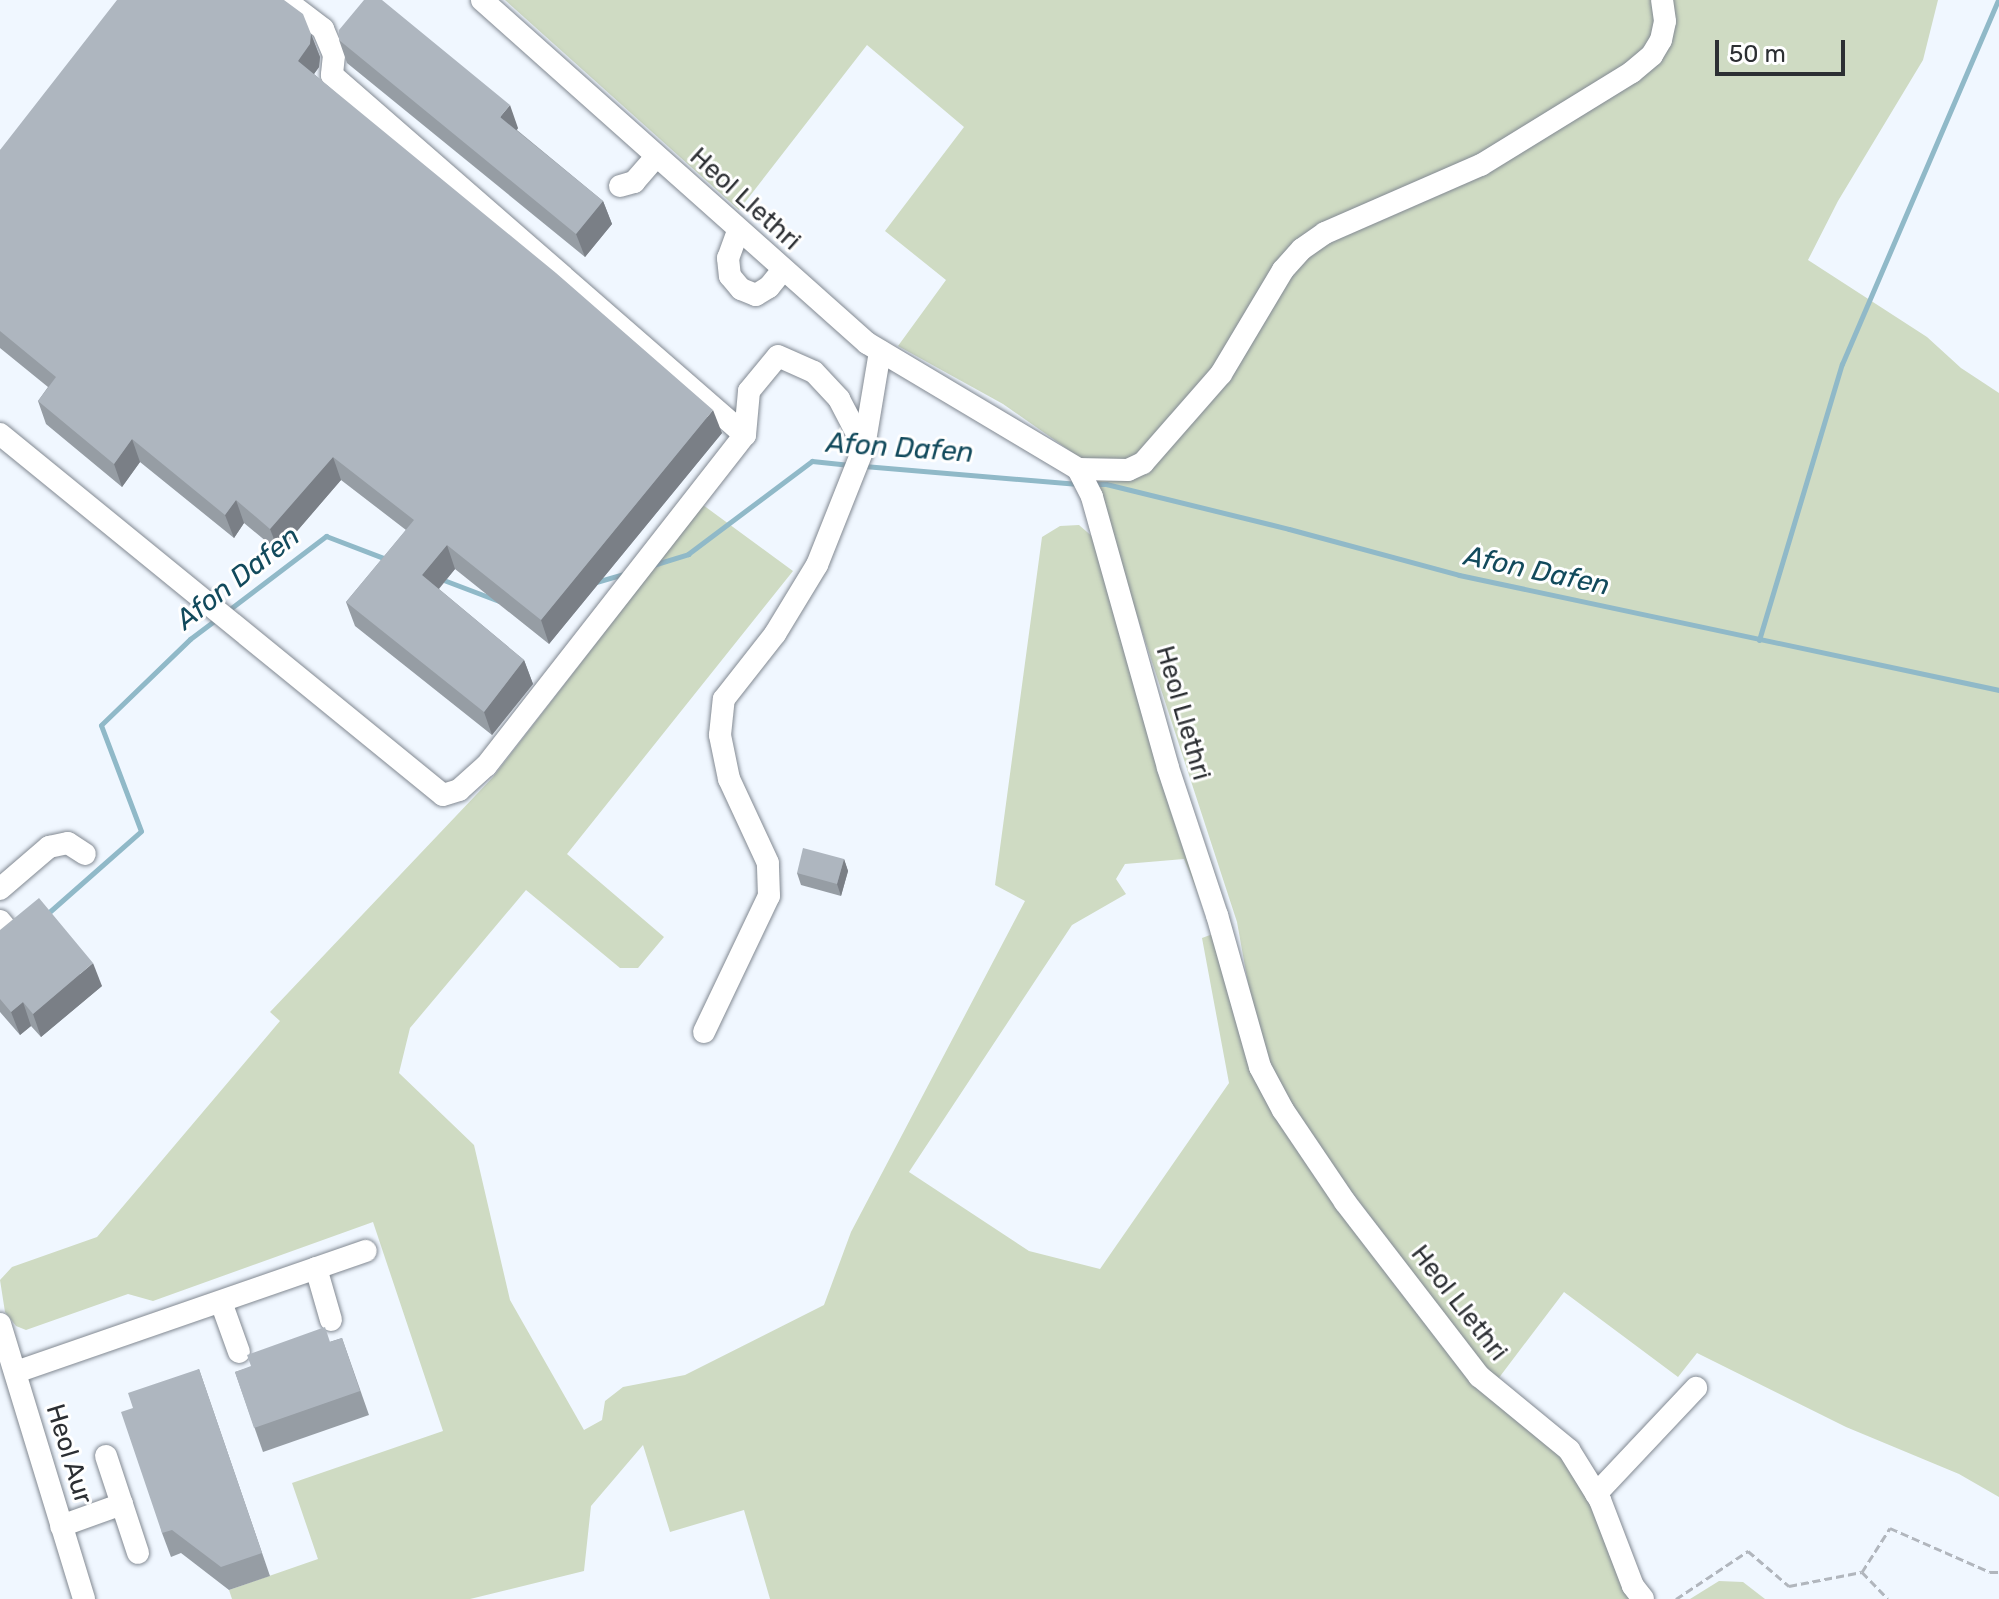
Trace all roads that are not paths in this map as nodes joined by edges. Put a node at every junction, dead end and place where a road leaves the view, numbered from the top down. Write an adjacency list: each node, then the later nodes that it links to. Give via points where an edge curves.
1 (285, 0): 10 (street, via 323,29 334,55 332,75)
2 (482, 0): 4 (street, Heol Llethri)
3 (1662, 0): 12 (street, via 1661,40 1632,72 1481,165 1325,233 1302,249 1283,270 1221,374 1153,453 1128,470)
4 (656, 157): 5 (street, via 634,182); 6 (street, Heol Llethri)
5 (620, 186)
6 (738, 231): 7 (street, Heol Llethri); 7 (street, via 728,258 730,276 741,289 756,295)
7 (783, 270): 8 (street, Heol Llethri)
8 (880, 351): 11 (street); 12 (street, Heol Llethri)
9 (0, 434): 10 (street, via 443,795 459,790 486,766)
10 (745, 435): 11 (street, via 749,391 778,356 814,372 839,399)
11 (864, 447): 15 (street, via 817,565 775,634 724,699 720,735 729,779 768,863 769,896)
12 (1078, 469): 25 (street, Heol Llethri, via 1092,497 1260,1067 1345,1202 1479,1376 1569,1450)
13 (85, 854): 14 (street, via 68,843 49,847)
14 (0, 889)
15 (704, 1032)
16 (366, 1251): 17 (street)
17 (316, 1268): 18 (street); 19 (street)
18 (221, 1302): 21 (street); 22 (street)
19 (331, 1320)
20 (0, 1324): 22 (street, Heol Aur)
21 (239, 1352)
22 (16, 1372): 27 (street, Heol Aur)
23 (1696, 1388): 25 (street)
24 (106, 1456): 26 (street)
25 (1596, 1494): 30 (street, Heol Llethri)
26 (122, 1504): 27 (street); 28 (street)
27 (61, 1526): 29 (street, Heol Aur)
28 (138, 1553)
29 (84, 1599)
30 (1643, 1599)

